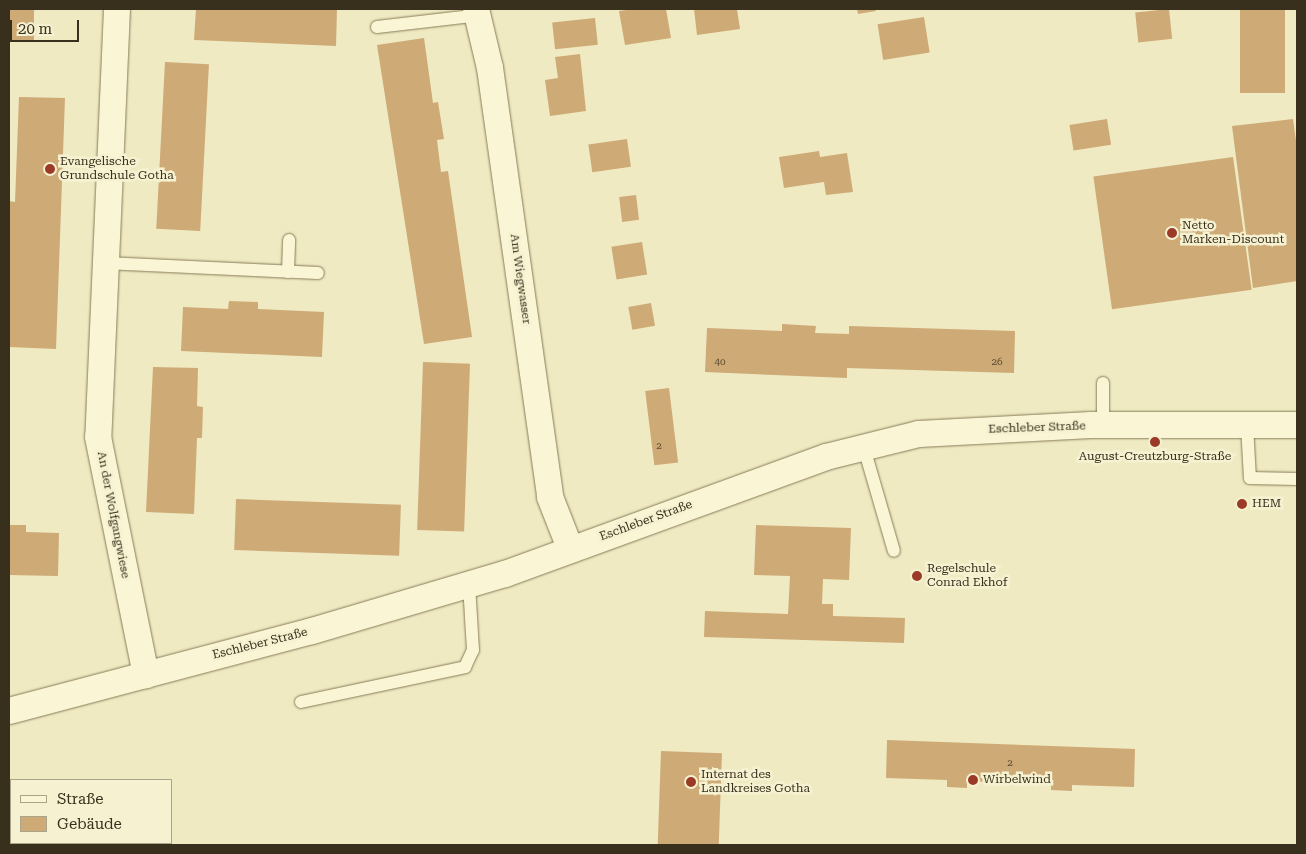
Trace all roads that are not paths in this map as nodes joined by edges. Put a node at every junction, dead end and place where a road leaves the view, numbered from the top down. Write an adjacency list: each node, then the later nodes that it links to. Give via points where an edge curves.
1 (117, 9): 5 (street, An der Wolfgangwiese)
2 (478, 12): 3 (lane); 14 (street, Am Wiegwasser, via 550,497)
3 (377, 27)
4 (289, 240): 6 (lane)
5 (106, 263): 6 (lane); 17 (street, An der Wolfgangwiese, via 98,437)
6 (288, 272): 7 (lane)
7 (318, 273)
8 (1103, 383): 11 (lane)
9 (1247, 425): 10 (street, Eschleber Straße); 11 (street, Eschleber Straße); 13 (lane, via 1250,478)
10 (1297, 425)
11 (1103, 426): 12 (street, Eschleber Straße, via 919,434)
12 (864, 448): 14 (street, Eschleber Straße, via 826,457); 15 (lane)
13 (1297, 479)
14 (570, 548): 16 (street, Eschleber Straße)
15 (894, 551)
16 (469, 585): 17 (street, Eschleber Straße); 18 (lane, via 473,650 465,667)
17 (146, 675): 19 (street, Eschleber Straße)
18 (301, 702)
19 (9, 712)

